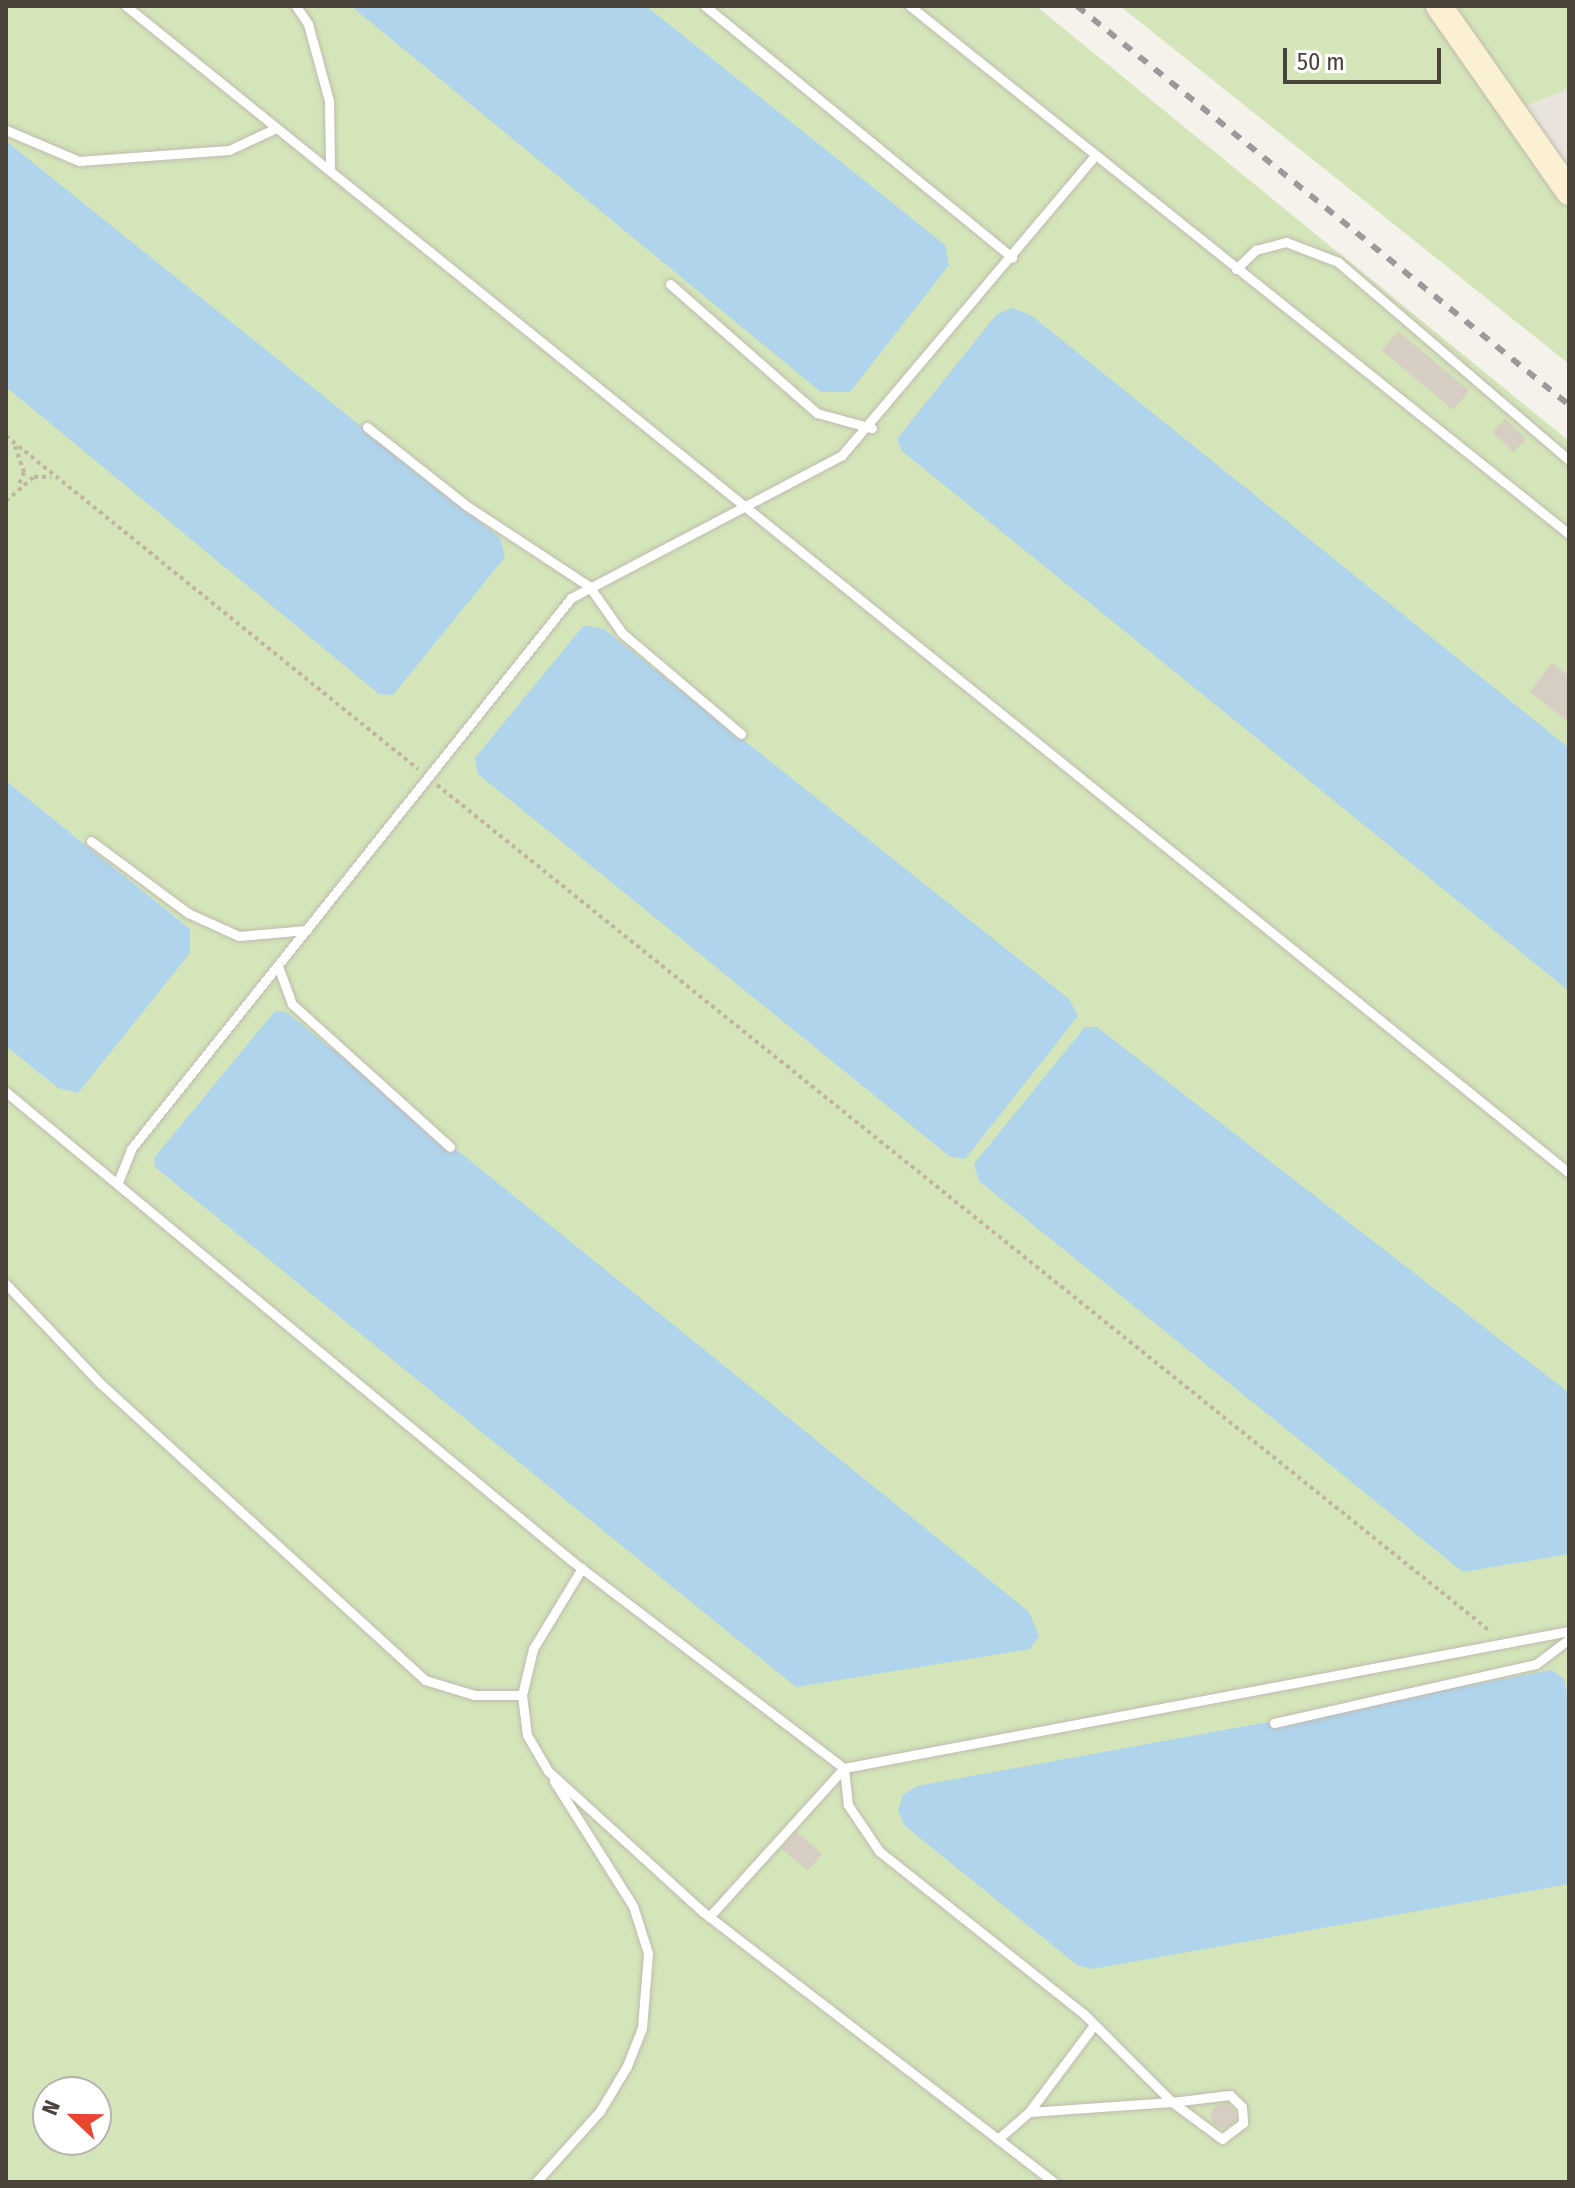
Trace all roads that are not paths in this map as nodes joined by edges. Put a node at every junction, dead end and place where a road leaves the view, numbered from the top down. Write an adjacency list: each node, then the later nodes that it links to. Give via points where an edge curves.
1 (126, 6): 6 (lane)
2 (296, 6): 9 (lane, via 308,24 329,101)
3 (705, 6): 11 (lane)
4 (910, 6): 8 (lane)
5 (1439, 6): 10 (main road)
6 (274, 129): 7 (lane, via 229,150 79,161); 9 (lane)
7 (6, 130)
8 (1093, 158): 11 (lane); 12 (lane)
9 (330, 167): 17 (lane)
10 (1569, 192)
11 (1012, 257): 15 (lane)
12 (1236, 269): 16 (lane, via 1256,250 1286,242 1338,262); 18 (lane)
13 (670, 284): 15 (lane, via 817,413)
14 (367, 427): 19 (lane, via 492,524)
15 (872, 428): 17 (lane, via 842,455)
16 (1569, 460)
17 (746, 505): 19 (lane); 26 (lane)
18 (1569, 534)
19 (589, 586): 20 (lane, via 622,633); 22 (lane, via 571,598)
20 (741, 734)
21 (91, 841): 22 (lane, via 188,913 239,936)
22 (307, 930): 23 (lane)
23 (278, 966): 25 (lane, via 292,1004); 27 (lane, via 131,1149)
24 (6, 1092): 27 (lane)
25 (450, 1147)
26 (1569, 1173)
27 (118, 1182): 29 (lane)
28 (6, 1284): 32 (lane, via 113,1395 425,1680 474,1695)
29 (582, 1568): 32 (lane, via 533,1649); 34 (lane)
30 (1569, 1631): 34 (lane)
31 (1569, 1639): 33 (lane, via 1536,1664)
32 (522, 1695): 35 (lane, via 527,1735)
33 (1274, 1723)
34 (844, 1768): 36 (lane); 37 (lane, via 848,1805 879,1851)
35 (548, 1771): 36 (lane); 41 (lane, via 633,1906 648,1953 642,2028 627,2066 600,2111)
36 (709, 1917): 40 (lane)
37 (1094, 2025): 38 (lane); 39 (lane)
38 (1172, 2102): 38 (lane, via 1215,2139 1230,2137 1243,2123 1242,2107 1230,2095); 39 (lane)
39 (1029, 2112): 40 (lane)
40 (998, 2139): 42 (lane)
41 (536, 2182)
42 (1053, 2182)

